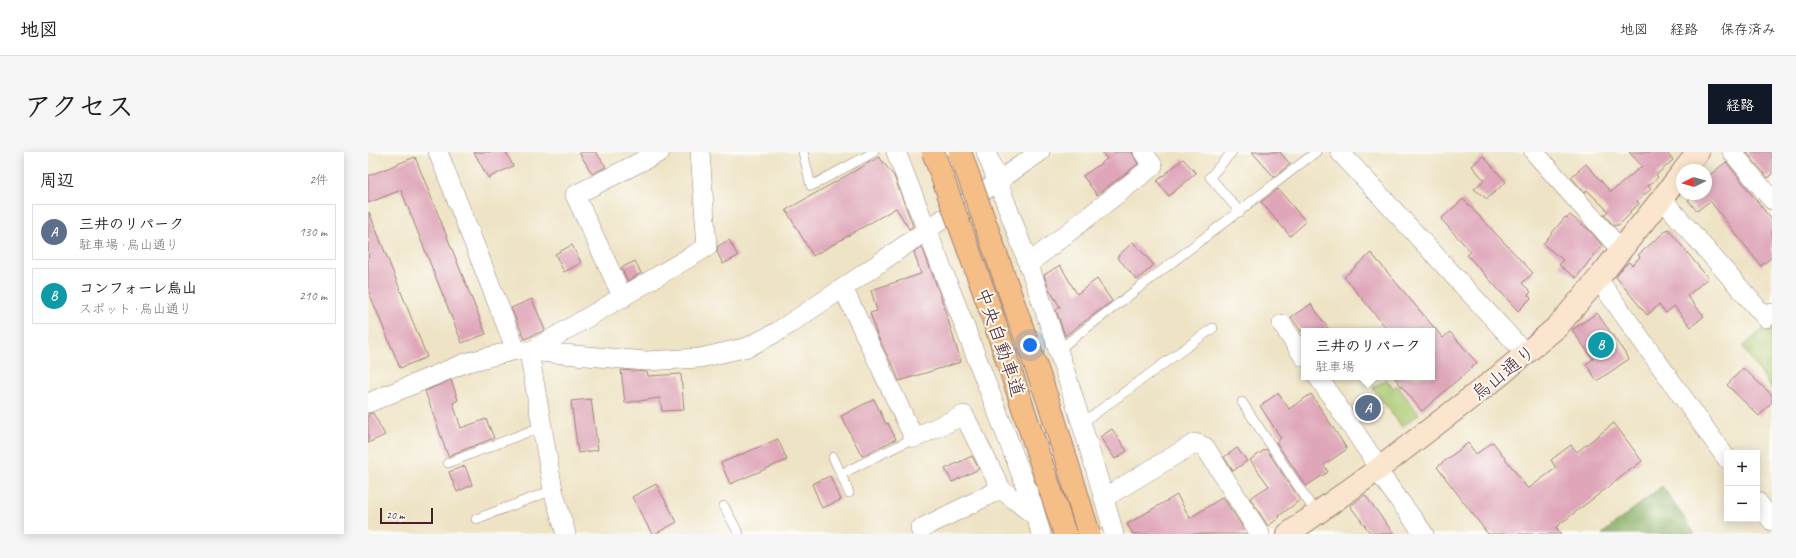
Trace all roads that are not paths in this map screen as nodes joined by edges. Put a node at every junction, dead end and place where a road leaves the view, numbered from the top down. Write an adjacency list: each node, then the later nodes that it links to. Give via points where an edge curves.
1 (438, 152): 34 (street)
2 (660, 152): 29 (street, via 575,195)
3 (700, 152): 29 (street, via 707,247)
4 (803, 152): 5 (lane, via 812,186)
5 (874, 152)
6 (896, 152): 24 (street)
7 (932, 152): 62 (highway, 中央自動車道, bridge, via 989,306)
8 (960, 152): 63 (highway, 中央自動車道, bridge, via 1046,394)
9 (986, 152): 19 (street)
10 (1143, 152): 26 (street, via 1153,166)
11 (1232, 152): 23 (lane, via 1210,177)
12 (1316, 152): 23 (lane)
13 (1340, 152): 36 (street)
14 (1534, 152): 25 (street)
15 (1698, 152): 18 (street)
16 (1732, 152): 22 (street)
17 (1033, 154): 19 (street)
18 (1689, 164)
19 (998, 181): 24 (street); 26 (street)
20 (1676, 181): 21 (street, 烏山通り)
21 (1662, 199): 25 (street, 烏山通り); 30 (street, via 1766,318)
22 (1772, 200)
23 (1240, 212): 33 (lane)
24 (927, 231): 28 (street); 54 (street)
25 (1621, 250): 27 (street, 烏山通り)
26 (1028, 264): 33 (street)
27 (1598, 279): 36 (street, 烏山通り, via 1558,326); 43 (street)
28 (843, 288): 34 (street, via 777,332 748,347 700,358 646,361); 42 (street)
29 (623, 298): 34 (street)
30 (1772, 313)
31 (1282, 324): 35 (street)
32 (1213, 328): 40 (lane)
33 (1058, 350): 40 (street)
34 (522, 351): 39 (street, via 465,363); 41 (street)
35 (1301, 352)
36 (1526, 354): 46 (street, 烏山通り)
37 (1320, 380): 46 (street, via 1372,457)
38 (1242, 402): 55 (lane)
39 (368, 403)
40 (1082, 423): 51 (street)
41 (542, 426): 45 (lane); 49 (street)
42 (914, 438): 47 (lane); 48 (street, via 964,415)
43 (1724, 455)
44 (833, 456): 47 (lane)
45 (448, 463)
46 (1377, 470): 55 (street, 烏山通り); 67 (street)
47 (841, 474): 50 (lane)
48 (1001, 489): 54 (street); 58 (street)
49 (553, 490): 56 (lane); 59 (street)
50 (849, 494)
51 (1104, 498): 64 (street); 65 (street, via 1195,443 1205,447)
52 (1760, 505): 57 (street)
53 (724, 506): 60 (lane)
54 (1034, 510): 61 (street)
55 (1316, 514): 66 (street, 烏山通り)
56 (476, 519)
57 (1772, 522)
58 (920, 529)
59 (566, 534)
60 (739, 534)
61 (1042, 534)
62 (1065, 534)
63 (1089, 534)
64 (1114, 534)
65 (1260, 534)
66 (1288, 534)
67 (1424, 534)

